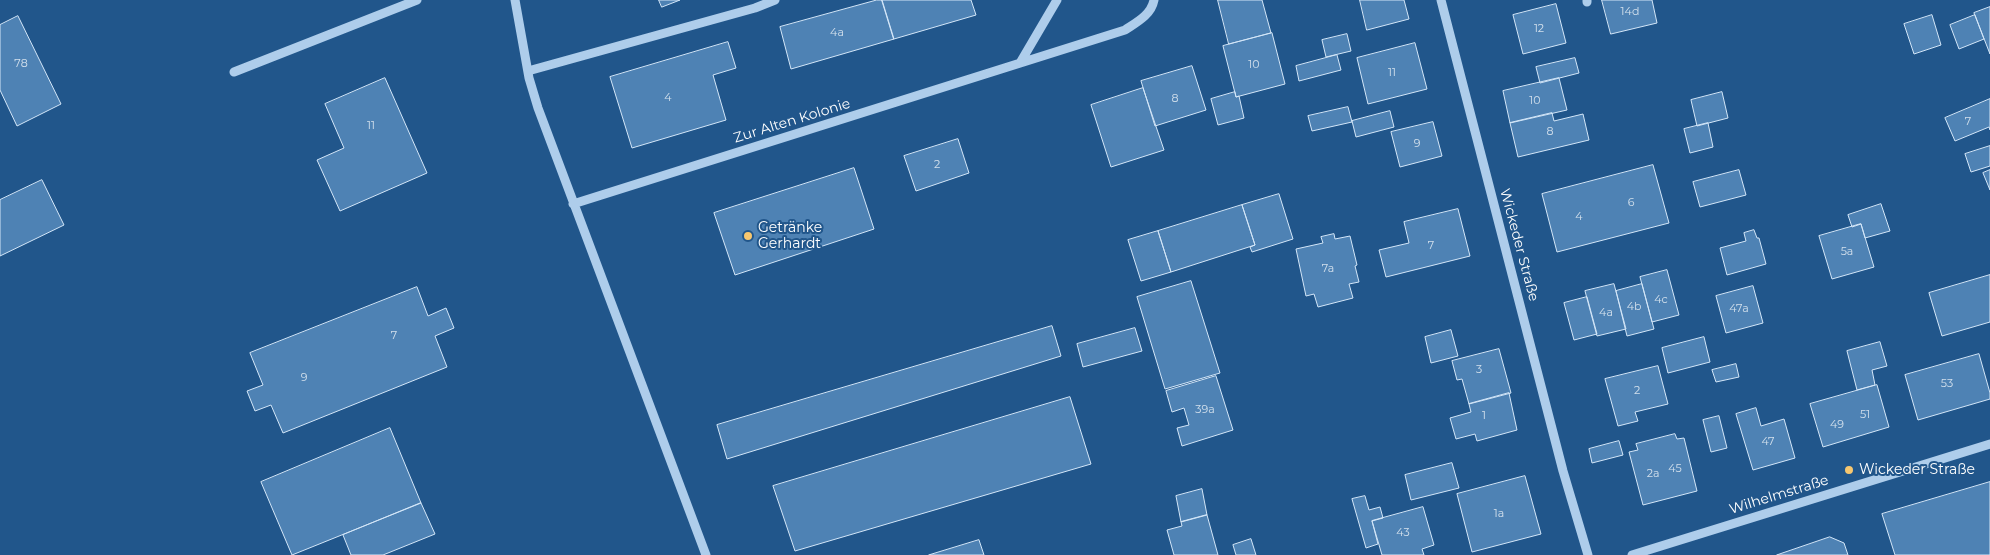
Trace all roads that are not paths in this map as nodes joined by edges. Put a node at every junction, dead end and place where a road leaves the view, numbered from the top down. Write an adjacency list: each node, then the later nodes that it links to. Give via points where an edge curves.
1 (417, 0): 9 (street)
2 (515, 0): 8 (street)
3 (775, 0): 8 (street)
4 (1057, 0): 7 (street)
5 (1154, 0): 7 (street, Zur Alten Kolonie, via 1142,19 1126,30)
6 (1441, 0): 13 (street, Wickeder Straße)
7 (1020, 63): 10 (street, Zur Alten Kolonie)
8 (528, 71): 10 (street)
9 (234, 72)
10 (573, 204): 12 (street)
11 (1990, 444): 14 (street, Wilhelmstraße)
12 (706, 555)
13 (1588, 555)
14 (1632, 555)

